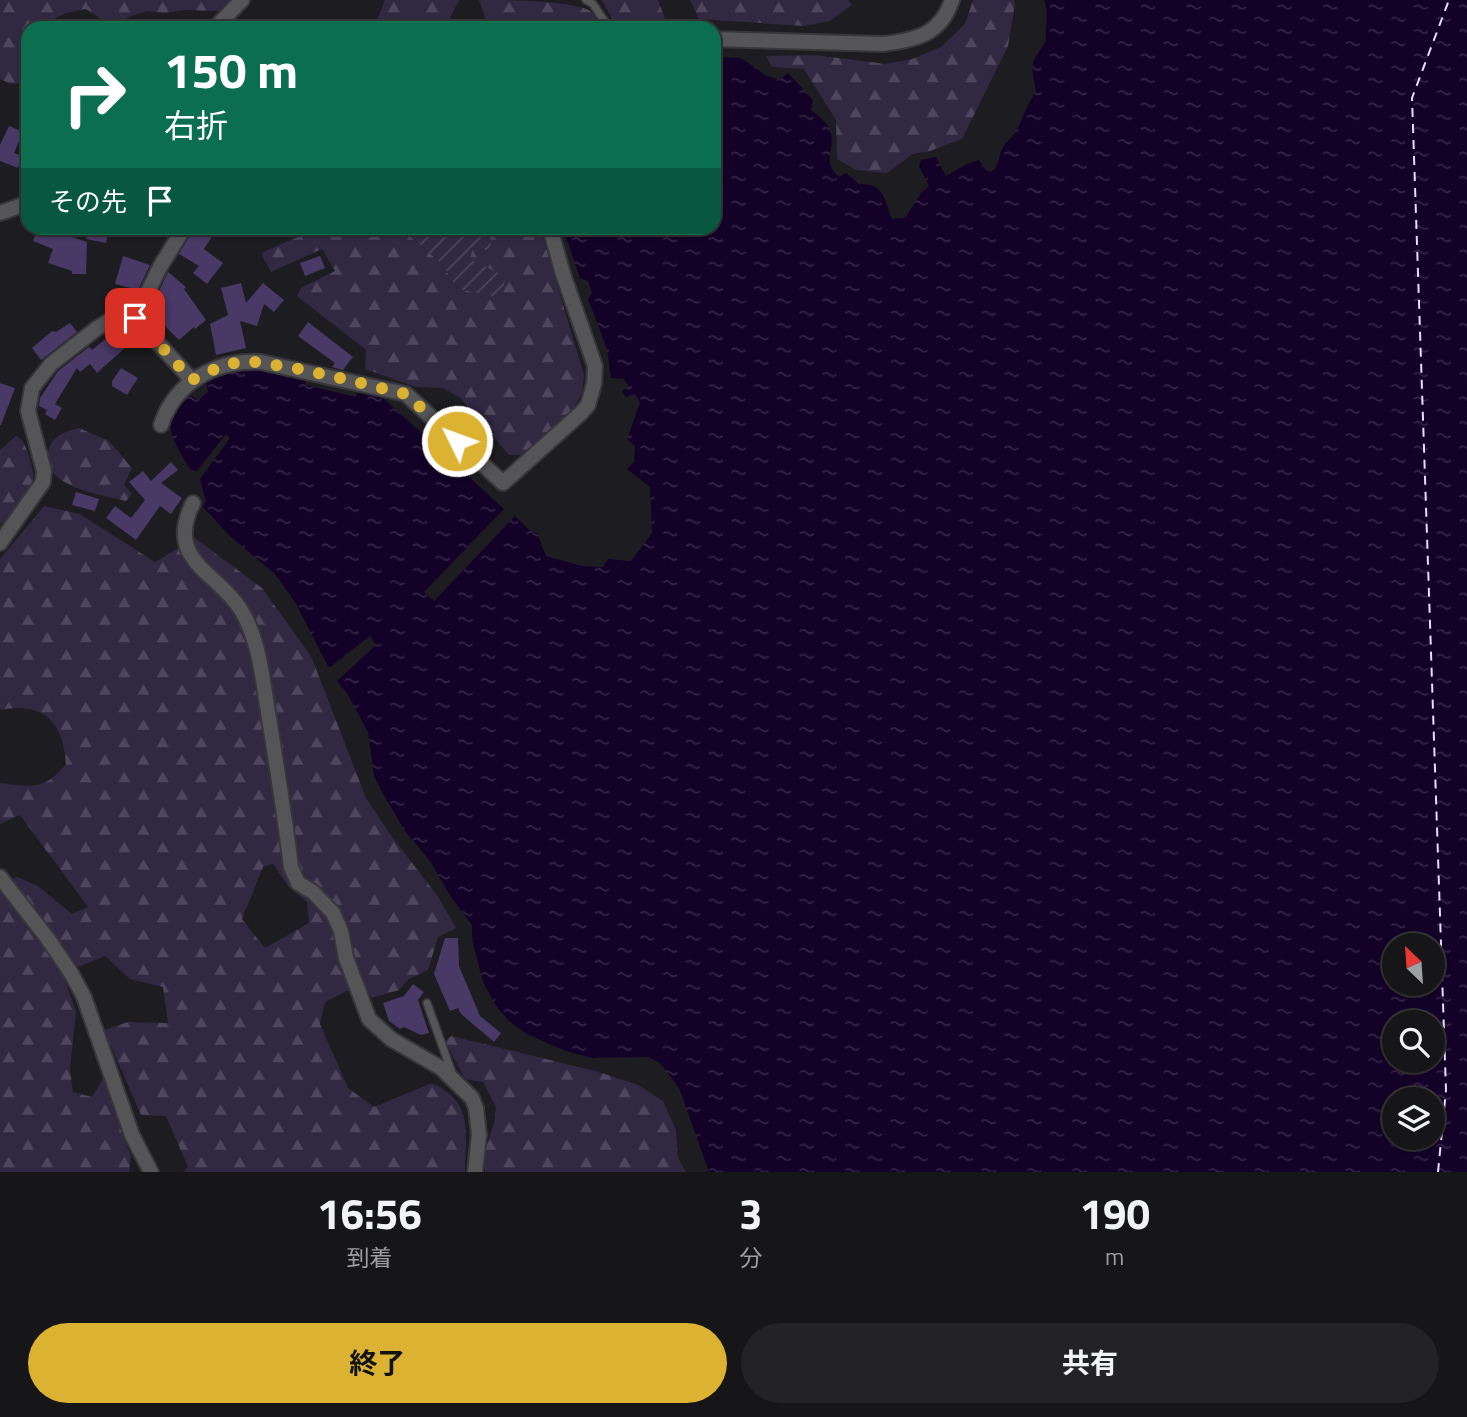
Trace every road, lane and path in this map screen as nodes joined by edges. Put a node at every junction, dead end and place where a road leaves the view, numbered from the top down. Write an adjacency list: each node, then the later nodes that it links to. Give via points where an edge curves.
1 (242, 0): 4 (street)
2 (586, 0): 5 (lane)
3 (952, 0): 6 (street, via 944,20 934,29 904,41)
4 (222, 21)
5 (604, 21)
6 (721, 39)
7 (21, 205): 8 (street)
8 (0, 212)
9 (180, 235): 11 (street)
10 (552, 235): 12 (street, via 595,366 594,384 580,414 503,483 406,394 249,361 223,365)
11 (135, 318): 12 (street); 15 (street, via 112,319 96,329 51,365 32,388 28,411 43,482)
12 (192, 380): 13 (street)
13 (161, 425)
14 (193, 503): 18 (street, via 186,527 192,558 241,610 252,634 294,875 333,913 369,1019)
15 (0, 543)
16 (0, 877): 19 (street, via 71,973)
17 (427, 1003): 18 (lane)
18 (454, 1080): 20 (street, via 477,1108)
19 (150, 1172)
20 (475, 1172)

